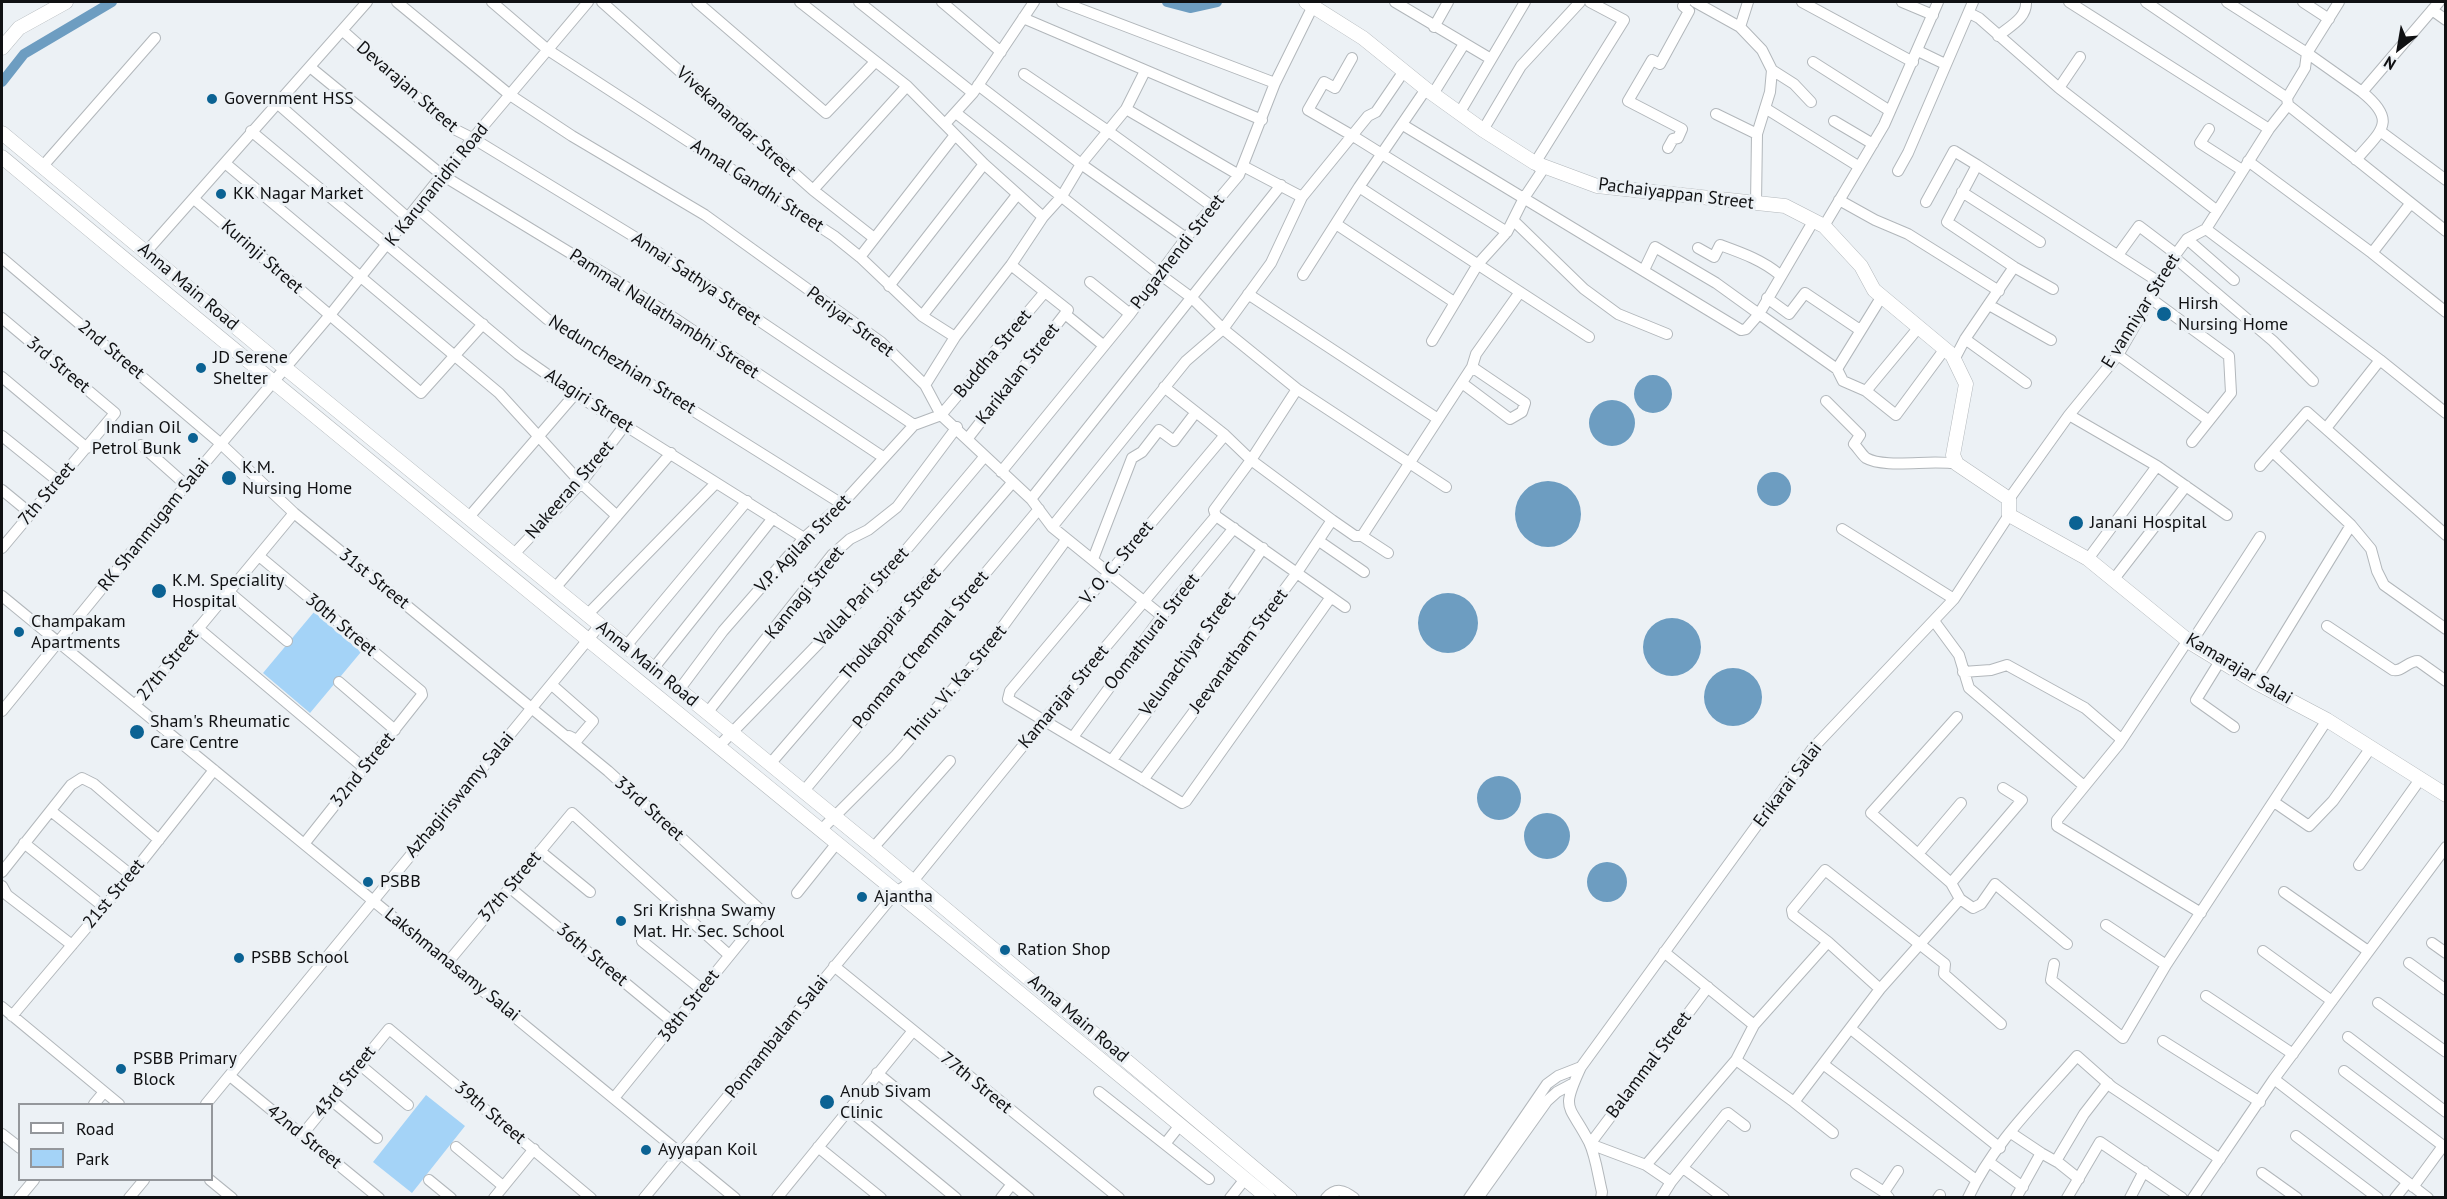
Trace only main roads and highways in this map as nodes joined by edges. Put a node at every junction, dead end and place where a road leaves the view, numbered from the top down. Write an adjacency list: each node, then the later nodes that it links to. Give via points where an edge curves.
1 (66, 2): 3 (main road, via 19,28)
2 (1309, 4): 6 (main road, Pachaiyappan Street, via 1363,38 1430,92 1535,163 1598,186 1785,206 1819,223 1861,266 1874,290 1949,355 1966,384 1953,455 1957,464 2009,499)
3 (2, 48)
4 (2, 134): 9 (main road, Anna Main Road, via 913,881)
5 (2, 157): 8 (main road, Anna Main Road)
6 (2009, 515): 7 (main road, Kamarajar Salai, via 2088,559 2189,641 2220,661 2327,720)
7 (2445, 795)
8 (1268, 1197)
9 (1290, 1197)

